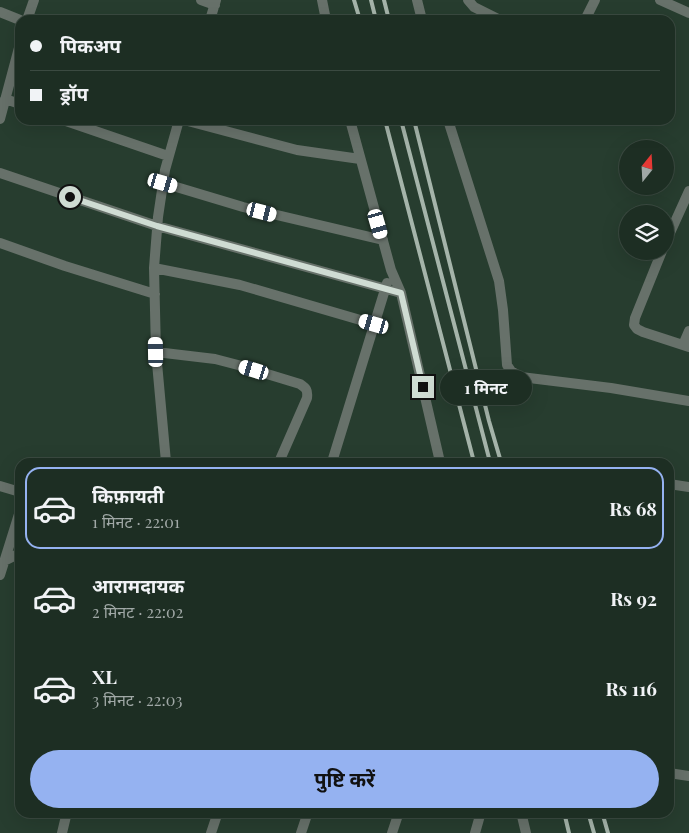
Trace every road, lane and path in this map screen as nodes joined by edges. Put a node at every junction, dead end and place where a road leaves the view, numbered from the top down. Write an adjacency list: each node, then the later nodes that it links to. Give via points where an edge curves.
1 (34, 0): 11 (street)
2 (201, 0): 8 (street)
3 (322, 0): 13 (street)
4 (417, 0): 14 (street)
5 (468, 0): 15 (street)
6 (595, 0): 16 (street)
7 (660, 0): 10 (street)
8 (215, 2): 12 (street)
9 (0, 12): 17 (street)
10 (689, 14)
11 (29, 15)
12 (211, 15)
13 (325, 15)
14 (421, 15)
15 (491, 15)
16 (588, 15)
17 (15, 18)
18 (15, 62): 19 (street)
19 (5, 99): 20 (street); 21 (street)
20 (15, 102)
21 (0, 119)
22 (78, 125): 27 (street)
23 (177, 125): 27 (street)
24 (203, 125): 28 (street, via 297,150)
25 (351, 125): 28 (street)
26 (450, 125): 46 (street, via 499,281 505,355 511,371 521,377)
27 (168, 156): 30 (street)
28 (360, 159): 34 (street)
29 (0, 173): 33 (street)
30 (163, 183): 33 (street); 34 (street, via 243,207)
31 (689, 191): 32 (street)
32 (674, 224)
33 (157, 226): 37 (street); 39 (street)
34 (383, 240): 38 (street)
35 (0, 244): 41 (street)
36 (658, 260): 44 (street, via 634,325 643,332)
37 (154, 268): 41 (street); 42 (street, via 240,285)
38 (391, 270): 39 (street); 40 (street)
39 (385, 288): 40 (street); 42 (street)
40 (401, 293): 50 (street)
41 (155, 294): 45 (street)
42 (374, 324): 49 (street)
43 (689, 331): 44 (street)
44 (686, 346)
45 (156, 352): 47 (street); 48 (street, via 230,363 306,388 307,398)
46 (689, 401)
47 (166, 458)
48 (281, 458)
49 (333, 458)
50 (439, 458)
51 (674, 485): 53 (street)
52 (0, 486): 54 (street)
53 (689, 487)
54 (15, 490)
55 (15, 527): 57 (street)
56 (15, 556): 57 (street)
57 (4, 561): 58 (street)
58 (0, 575)
59 (674, 774): 60 (street)
60 (689, 776)
61 (66, 818): 67 (street)
62 (216, 818): 68 (street)
63 (306, 818): 69 (street)
64 (397, 818): 70 (street)
65 (479, 818): 71 (street)
66 (522, 818): 72 (street)
67 (62, 833)
68 (212, 833)
69 (300, 833)
70 (392, 833)
71 (475, 833)
72 (526, 833)

